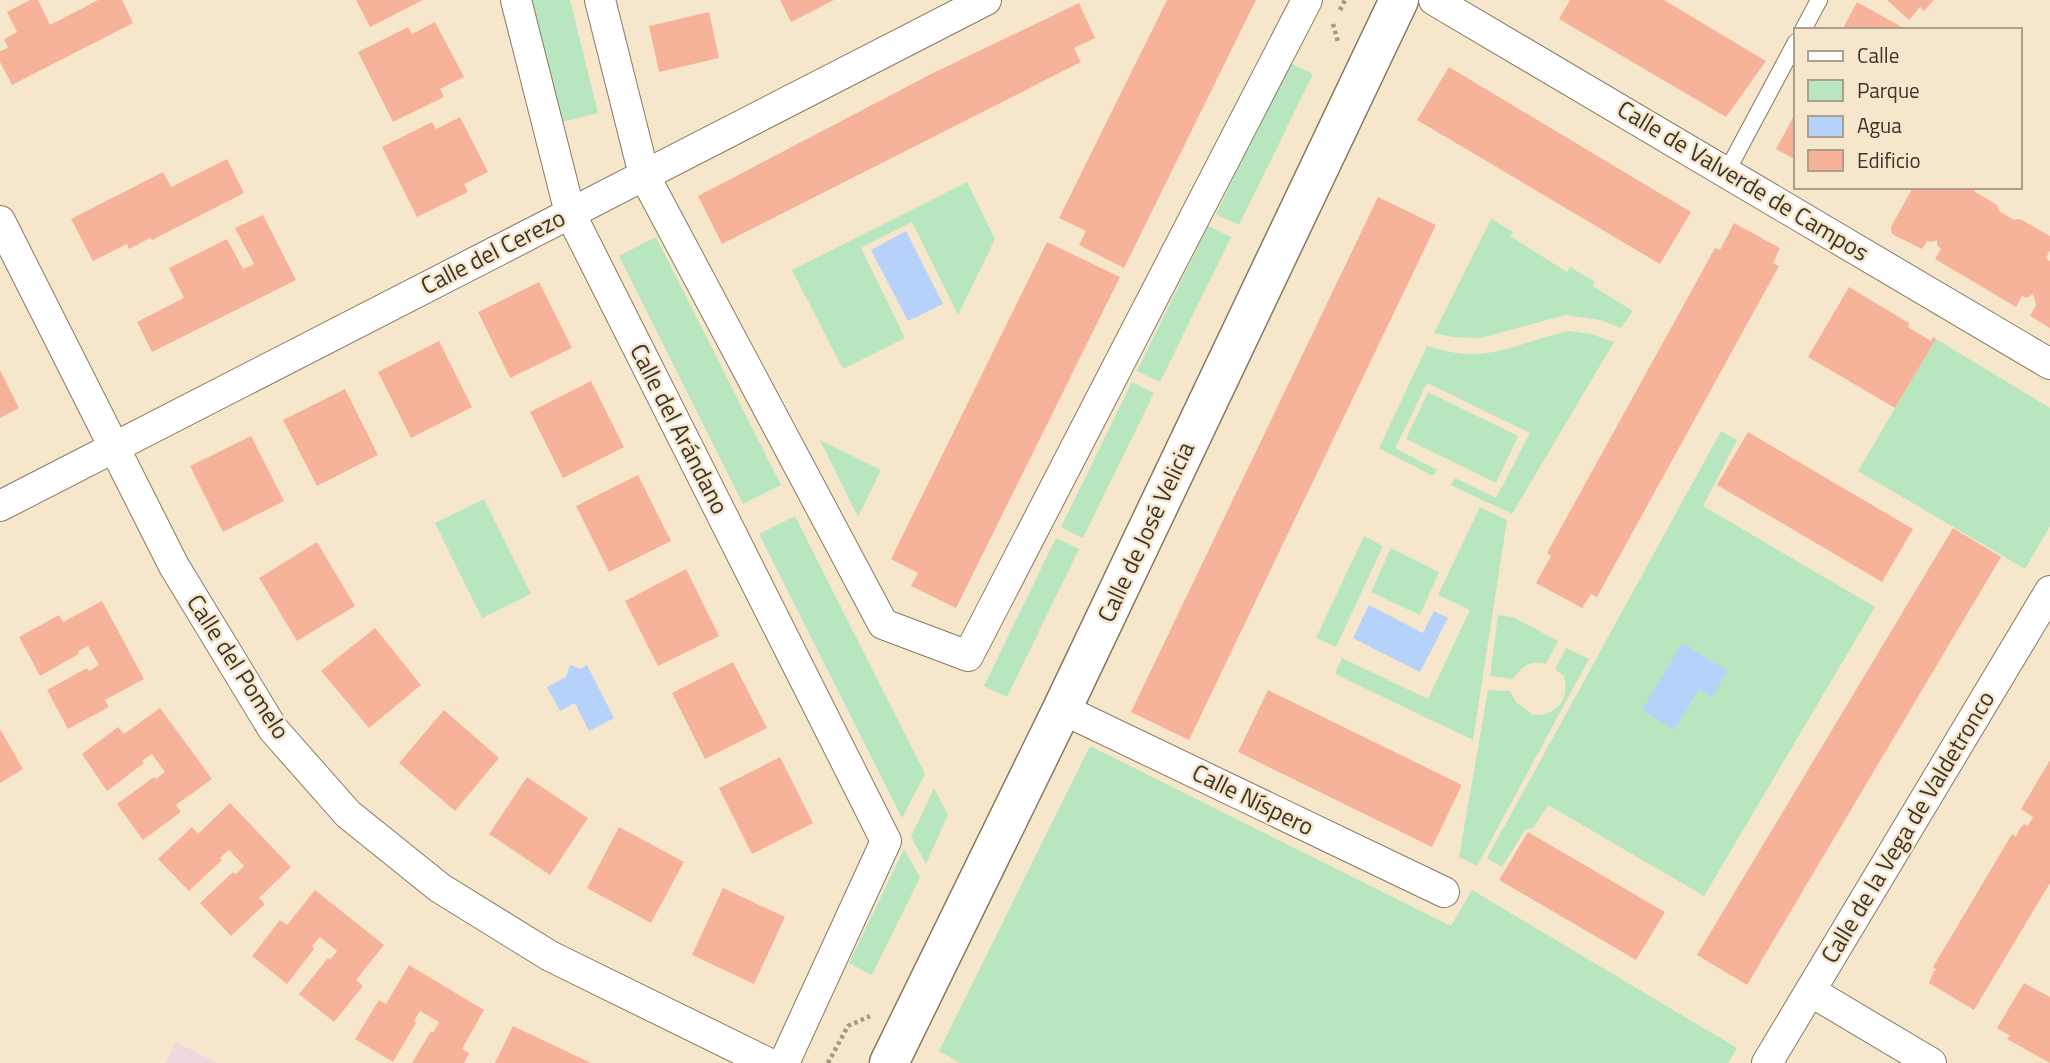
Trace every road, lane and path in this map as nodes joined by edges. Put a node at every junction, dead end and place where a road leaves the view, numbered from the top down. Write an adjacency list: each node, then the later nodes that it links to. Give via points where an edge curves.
1 (516, 0): 12 (street, Calle del Arándano)
2 (600, 0): 11 (street)
3 (986, 0): 11 (street, Calle del Cerezo)
4 (1307, 0): 11 (street, via 968,656 883,624)
5 (1399, 0): 18 (street, Calle de José Velicia)
6 (1434, 0): 10 (street, Calle de Valverde de Campos)
7 (1819, 0): 8 (lane)
8 (1804, 28)
9 (1794, 46): 10 (lane)
10 (1727, 172): 14 (street, Calle de Valverde de Campos)
11 (644, 175): 12 (street, Calle del Cerezo)
12 (570, 213): 15 (street, Calle del Cerezo); 22 (street, Calle del Arándano, via 886,841)
13 (0, 221): 15 (street, Calle del Pomelo)
14 (2050, 365)
15 (114, 447): 16 (street, Calle del Cerezo); 21 (street, Calle del Pomelo, via 174,566 273,729 348,814 440,888 550,956)
16 (0, 506)
17 (2050, 591): 20 (street, Calle de la Vega de Valdetronco)
18 (1062, 709): 19 (street, Calle Níspero); 23 (street, Calle de José Velicia)
19 (1444, 892)
20 (1810, 991): 24 (street, Calle de la Vega de Valdetronco); 25 (street)
21 (768, 1063)
22 (784, 1063)
23 (889, 1063)
24 (1767, 1063)
25 (1931, 1063)

